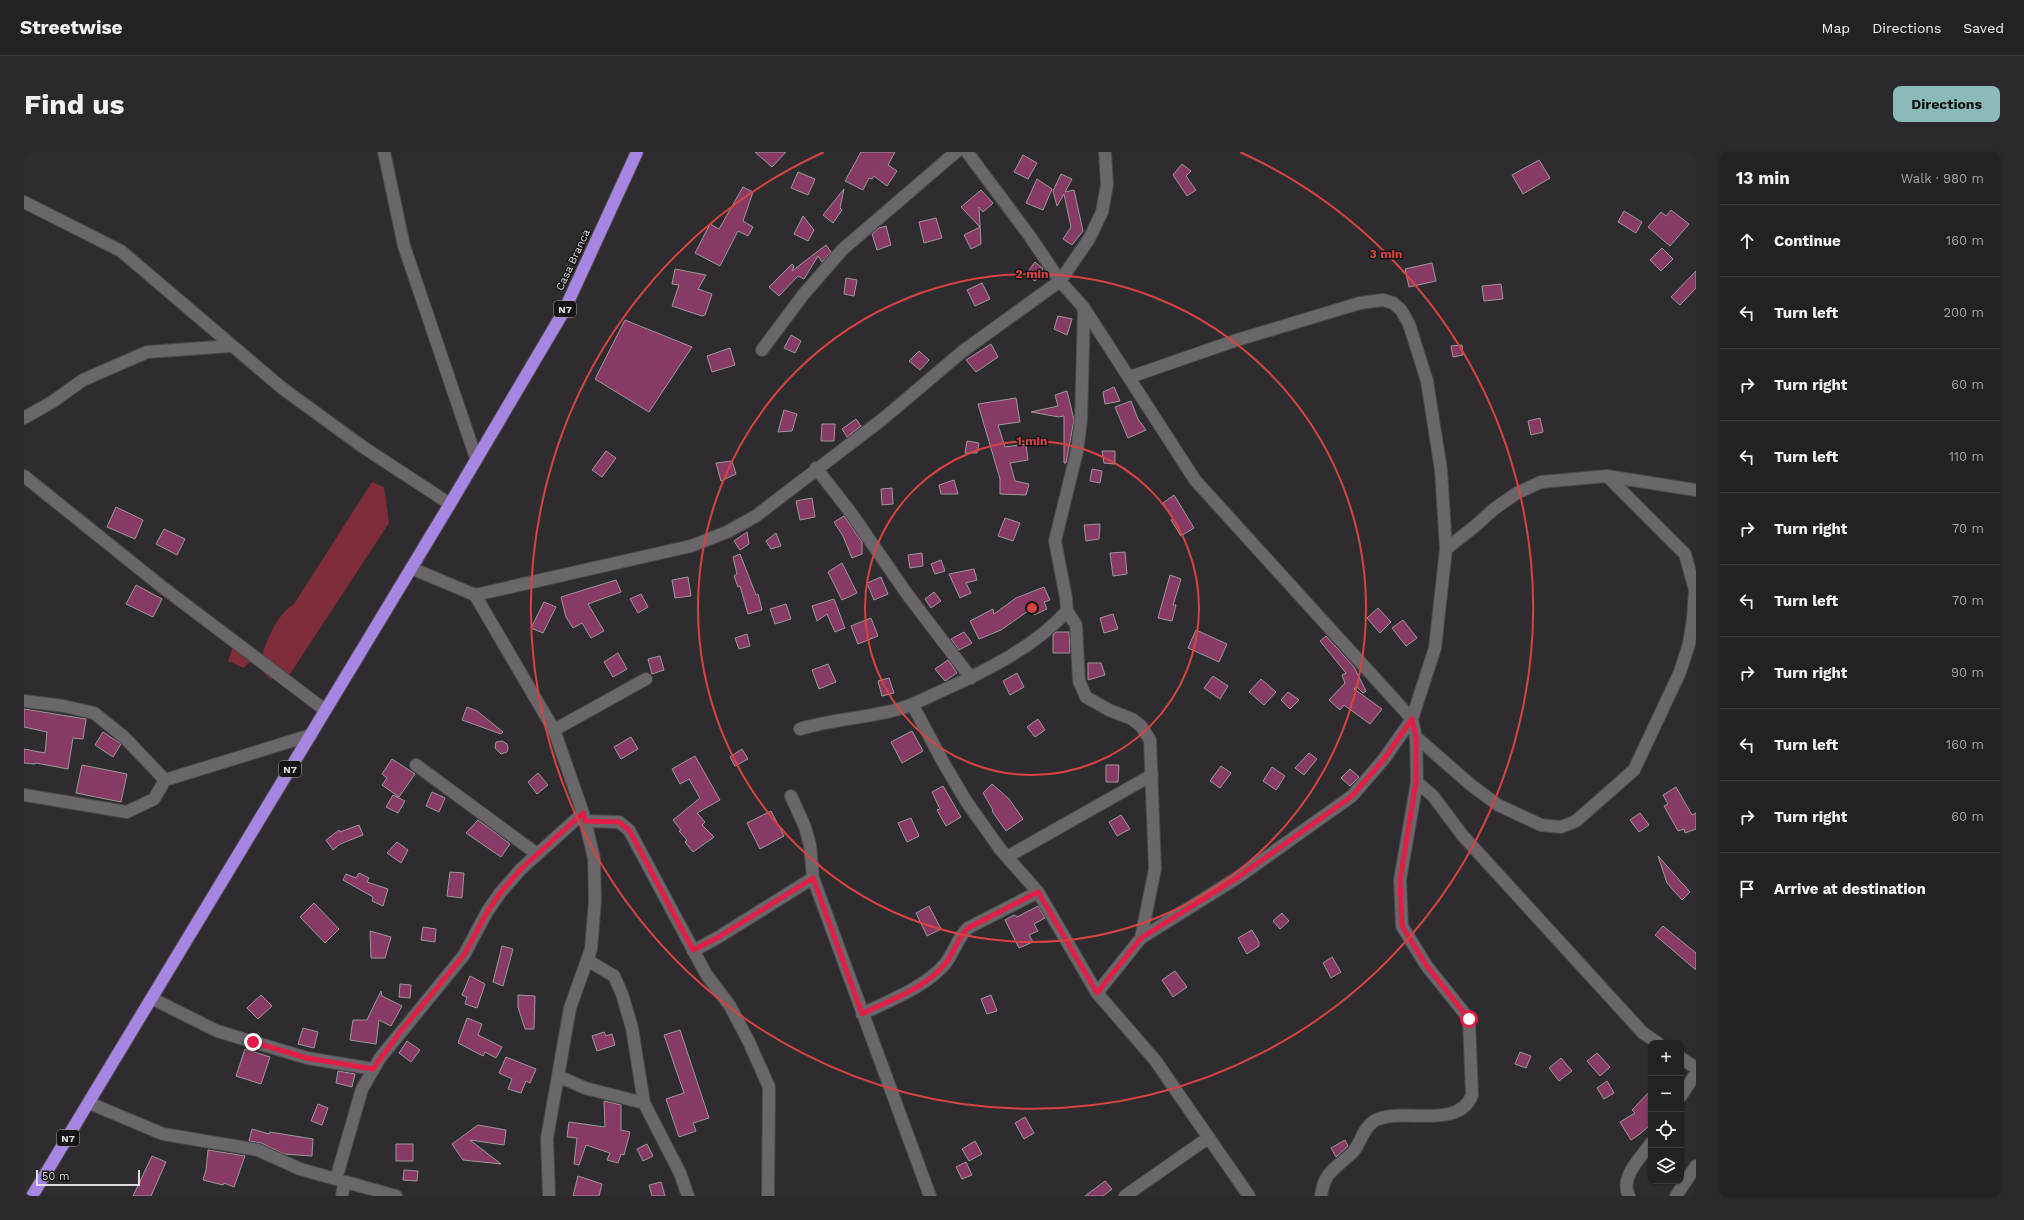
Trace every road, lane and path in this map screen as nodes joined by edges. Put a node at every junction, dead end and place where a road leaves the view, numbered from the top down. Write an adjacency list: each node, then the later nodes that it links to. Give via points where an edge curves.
1 (384, 152): 13 (street, via 404,246)
2 (637, 152): 13 (highway, Casa Branca / N7, via 564,311)
3 (956, 152): 10 (street, via 842,249 803,295)
4 (967, 152): 7 (street)
5 (1105, 152): 7 (street, via 1107,185 1102,212 1089,239)
6 (24, 202): 9 (street, via 121,251)
7 (1060, 281): 8 (street); 14 (street, via 963,352 884,418)
8 (1084, 308): 11 (street); 22 (street, via 1081,421 1077,451 1054,541 1066,598)
9 (231, 346): 12 (street, via 147,352 83,380); 18 (street, via 282,388 363,447)
10 (762, 350)
11 (1130, 377): 19 (street, via 1237,340 1360,303 1383,300 1393,303 1401,310 1409,324 1426,380 1440,470); 28 (street, via 1195,480)
12 (24, 418)
13 (476, 458): 18 (highway, N7)
14 (816, 468): 21 (street, via 756,516 727,532 691,546); 23 (street, via 851,512 907,594)
15 (24, 476): 27 (street, via 162,586)
16 (1607, 476): 17 (street); 19 (street, via 1541,482 1494,509); 32 (street, via 1685,554 1695,590 1689,644 1680,672 1634,770 1576,821 1561,827 1541,825 1498,805)
17 (1696, 490)
18 (450, 504): 20 (highway, N7)
19 (1446, 549): 28 (street, via 1435,648)
20 (411, 568): 21 (street); 27 (highway, N7)
21 (474, 595): 30 (street)
22 (1066, 611): 23 (street, via 1017,652); 34 (street, via 1076,625 1079,681 1086,697 1141,726 1150,740)
23 (971, 678): 26 (street)
24 (646, 679): 30 (street)
25 (24, 701): 35 (street, via 94,713 124,737)
26 (912, 704): 29 (street, via 899,709); 41 (street, via 966,801)
27 (325, 710): 31 (highway, N7)
28 (1412, 719): 32 (street); 44 (street, via 1384,759 1352,796 1237,878)
29 (800, 729)
30 (554, 730): 39 (street)
31 (311, 734): 35 (street); 48 (highway, N7)
32 (1416, 737): 36 (street)
33 (416, 765): 40 (street)
34 (1152, 775): 41 (street); 44 (street, via 1155,869)
35 (165, 780): 37 (street, via 154,799 127,812)
36 (1416, 782): 50 (street, via 1433,796 1463,836 1643,1033); 72 (street, via 1400,880 1402,926 1426,965 1469,1019 1472,1095 1463,1108 1437,1116 1401,1116 1374,1121 1366,1128 1357,1148 1324,1179)
37 (24, 795)
38 (791, 796): 42 (street, via 805,827)
39 (584, 817): 40 (street); 45 (street, via 619,822 629,830); 46 (street, via 594,858 596,901 591,949)
40 (537, 854): 53 (street, via 500,893 464,955)
41 (1006, 857): 43 (street)
42 (813, 878): 45 (street, via 717,938); 49 (street)
43 (1038, 892): 47 (street); 49 (street, via 968,928 960,936 946,963 934,974 915,987)
44 (1141, 938): 47 (street)
45 (693, 950): 68 (street, via 706,974 730,1006 769,1087)
46 (587, 960): 55 (street, via 570,1008); 58 (street, via 614,976 622,994 632,1028)
47 (1097, 993): 59 (street, via 1155,1060)
48 (153, 999): 53 (street, via 217,1030 307,1058); 57 (highway, N7)
49 (862, 1014): 69 (street)
50 (1654, 1040)
51 (1684, 1060): 52 (street)
52 (1696, 1068)
53 (373, 1069): 62 (street, via 362,1089)
54 (1696, 1073): 56 (street)
55 (558, 1076): 58 (street, via 585,1088); 66 (street, via 547,1138)
56 (1684, 1091)
57 (89, 1103): 62 (street, via 163,1134 258,1150 300,1169); 63 (highway, N7)
58 (644, 1103): 67 (street, via 680,1173)
59 (1208, 1138): 70 (street); 71 (street)
60 (1648, 1147): 73 (street, via 1627,1177)
61 (1696, 1166): 74 (street)
62 (340, 1181): 64 (street); 65 (street)
63 (32, 1196)
64 (342, 1196)
65 (396, 1196)
66 (549, 1196)
67 (688, 1196)
68 (768, 1196)
69 (930, 1196)
70 (1125, 1196)
71 (1249, 1196)
72 (1321, 1196)
73 (1629, 1196)
74 (1676, 1196)

